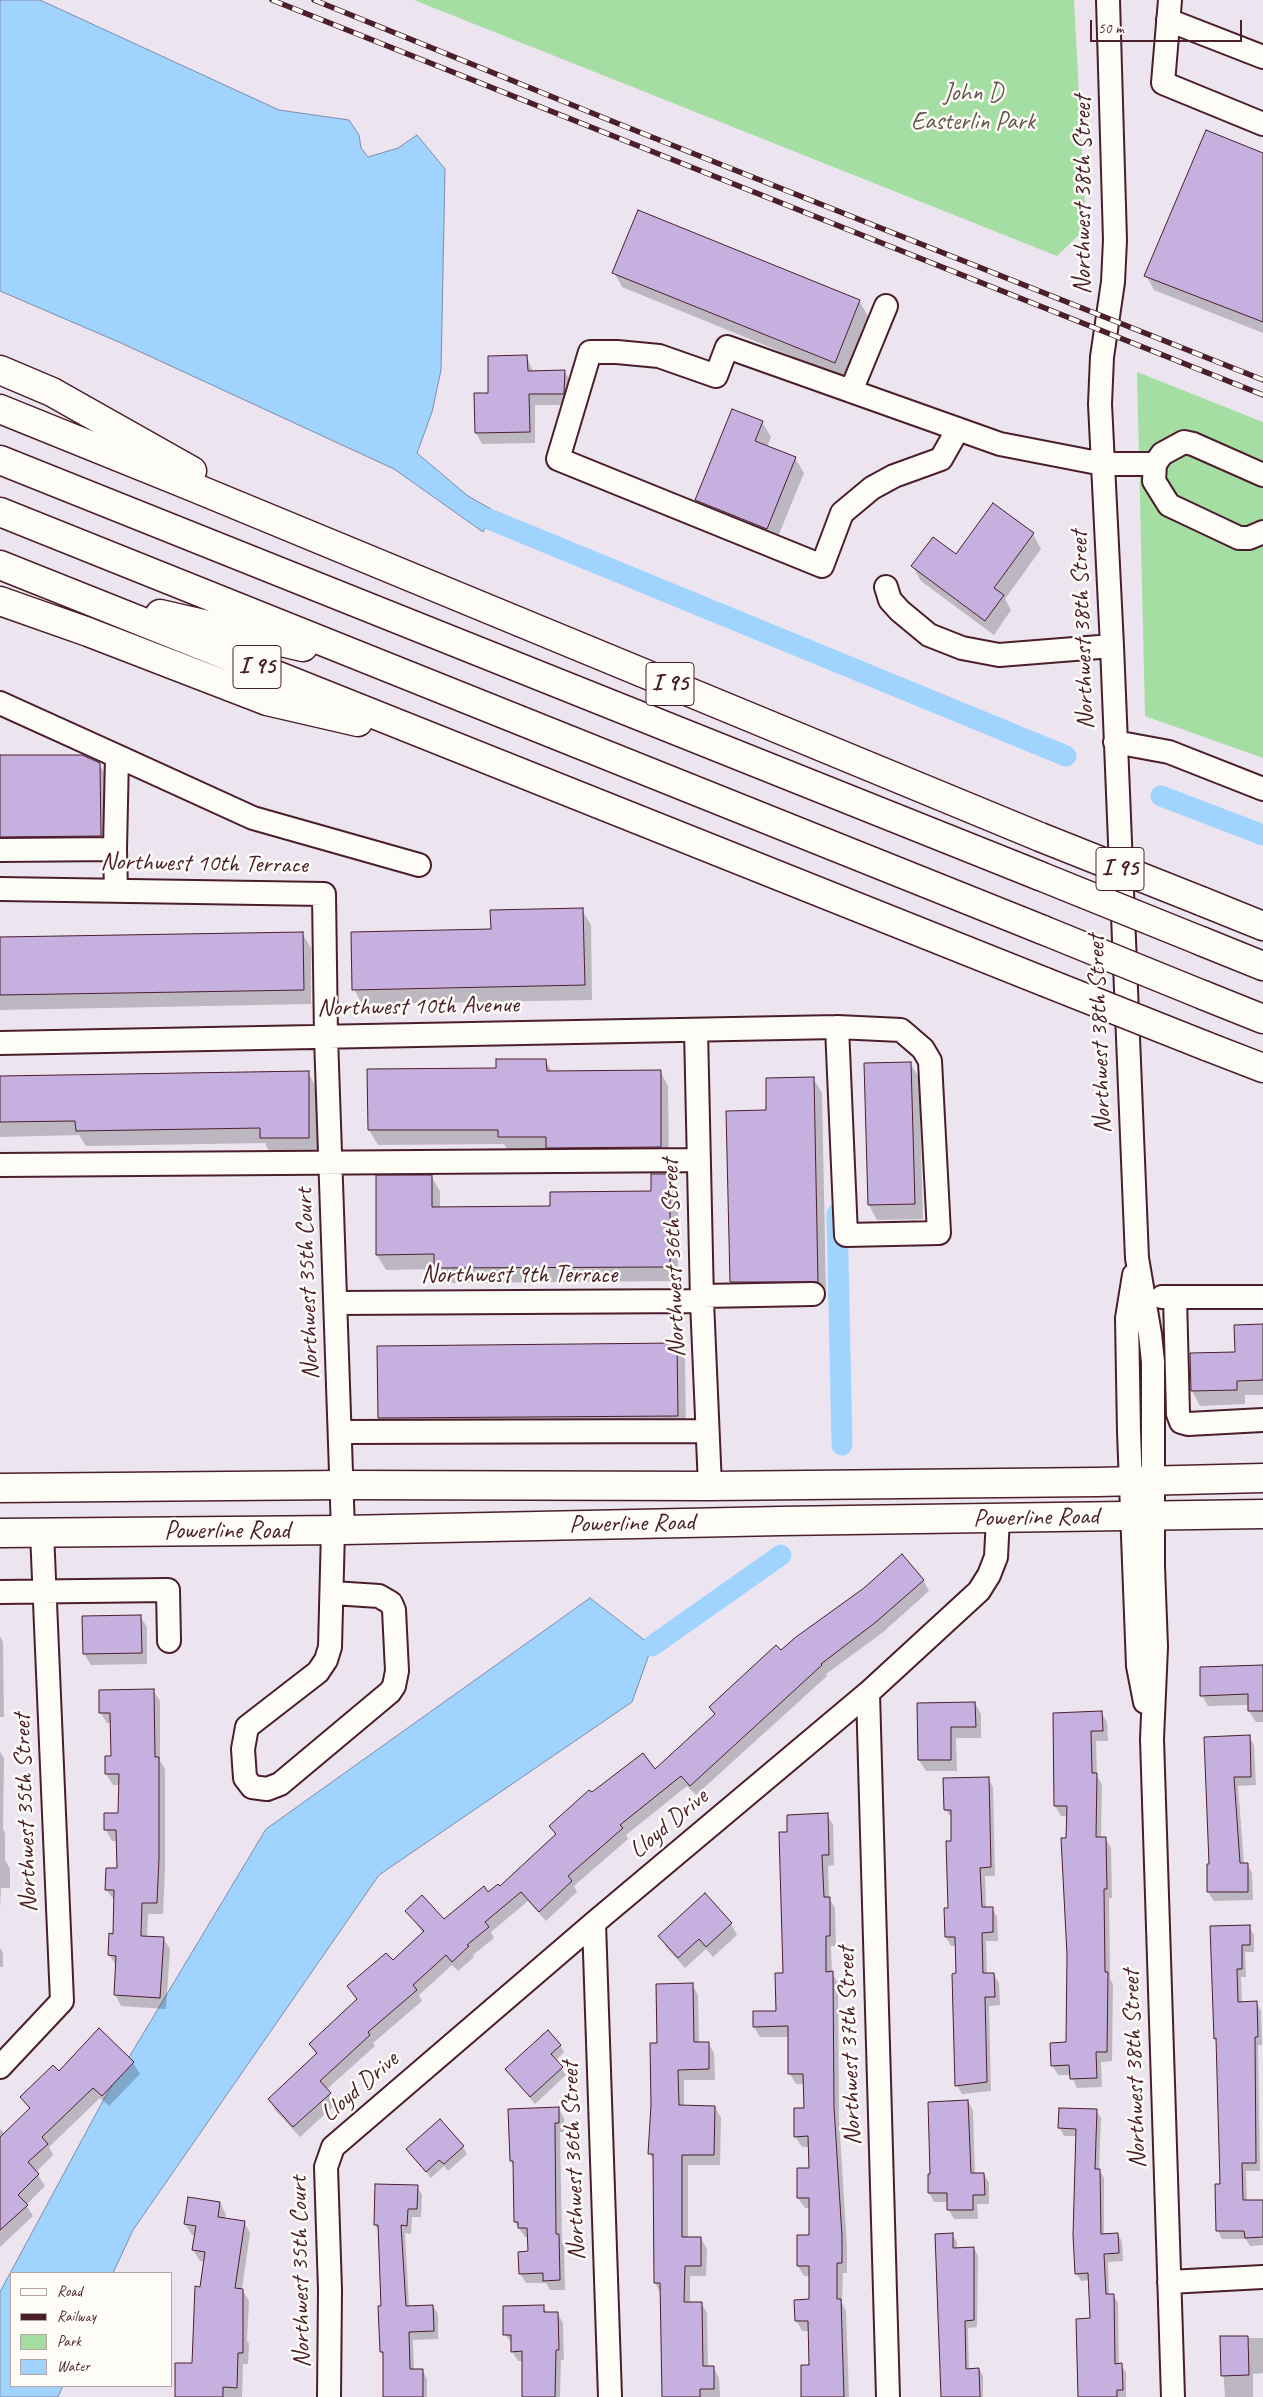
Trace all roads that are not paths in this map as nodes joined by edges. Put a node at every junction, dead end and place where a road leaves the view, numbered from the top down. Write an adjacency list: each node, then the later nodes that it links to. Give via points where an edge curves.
1 (1108, 0): 11 (street, Northwest 38th Street, via 1115,240 1112,291 1102,357)
2 (1169, 10): 3 (street); 4 (street, via 1163,83)
3 (1263, 57)
4 (1263, 124)
5 (886, 306): 7 (street)
6 (0, 370): 15 (main road, via 52,392)
7 (852, 391): 9 (street); 9 (street, via 727,347 716,376 659,356 590,352 558,459 822,566 842,513 872,488 894,476 941,459)
8 (0, 410): 15 (main road, I 95)
9 (958, 429): 11 (street, via 1000,444)
10 (0, 460): 34 (main road, bridge)
11 (1103, 464): 12 (street); 21 (street, Northwest 38th Street)
12 (1155, 464): 13 (street, via 1162,454 1184,442); 16 (street, via 1154,482 1169,505 1239,538)
13 (1263, 475)
14 (0, 512): 22 (main road)
15 (300, 531): 33 (main road, I 95, bridge)
16 (1263, 532)
17 (0, 565): 19 (main road, I 95)
18 (886, 586): 21 (street, via 890,600 929,635 962,648 999,655)
19 (69, 592): 22 (main road); 25 (main road, I 95)
20 (0, 601): 25 (main road, via 268,701)
21 (1112, 646): 24 (street, Northwest 38th Street)
22 (394, 669): 35 (main road, bridge)
23 (0, 703): 26 (street)
24 (1115, 742): 27 (street, via 1169,752); 44 (street, Northwest 38th Street)
25 (446, 743): 40 (main road, I 95, bridge)
26 (117, 756): 28 (street); 30 (street, via 253,818)
27 (1263, 789)
28 (115, 849): 29 (street); 32 (street)
29 (0, 850)
30 (419, 865)
31 (0, 889): 32 (street, Northwest 10th Terrace)
32 (116, 890): 38 (street, Northwest 10th Terrace, via 324,894)
33 (1263, 926)
34 (1263, 966)
35 (1263, 1019)
36 (837, 1027): 36 (street, Northwest 10th Avenue, via 846,1235 939,1233 930,1061 924,1049 901,1030); 37 (street, Northwest 10th Avenue)
37 (696, 1030): 38 (street, Northwest 10th Avenue); 41 (street, Northwest 36th Street)
38 (326, 1037): 39 (street, Northwest 10th Avenue); 43 (street, Northwest 35th Court)
39 (0, 1043)
40 (1263, 1068)
41 (699, 1160): 43 (street); 49 (street, Northwest 36th Street)
42 (0, 1164): 43 (street)
43 (331, 1164): 50 (street, Northwest 35th Court)
44 (1136, 1258): 46 (street, Northwest 38th Street); 55 (street, Northwest 38th Street, via 1127,1318)
45 (813, 1294): 49 (street, Northwest 9th Terrace)
46 (1144, 1297): 48 (street); 55 (street, Northwest 38th Street, via 1153,1362)
47 (1263, 1297): 48 (street)
48 (1175, 1298): 51 (street, via 1178,1414 1181,1422)
49 (702, 1299): 50 (street, Northwest 9th Terrace); 52 (street, Northwest 36th Street)
50 (336, 1303): 53 (street, Northwest 35th Court)
51 (1263, 1420)
52 (707, 1430): 53 (street); 57 (street, Northwest 36th Street)
53 (340, 1432): 56 (street, Northwest 35th Court)
54 (1263, 1478): 55 (main road, Powerline Road)
55 (1142, 1481): 57 (main road, Powerline Road); 60 (street, Northwest 38th Street)
56 (342, 1485): 57 (main road, Powerline Road); 58 (main road, Powerline Road); 62 (street, Northwest 35th Court)
57 (710, 1486)
58 (0, 1488)
59 (1263, 1514): 60 (main road, Powerline Road)
60 (1143, 1517): 61 (main road, Powerline Road); 74 (street, Northwest 38th Street, via 1138,1666 1152,1739)
61 (998, 1518): 62 (main road, Powerline Road); 69 (street, Lloyd Drive, via 996,1556 982,1587)
62 (338, 1530): 63 (main road, Powerline Road); 67 (street, Northwest 35th Court)
63 (42, 1532): 64 (main road, Powerline Road); 66 (street, Northwest 35th Street)
64 (0, 1533)
65 (0, 1592): 66 (street)
66 (45, 1592): 68 (street, via 168,1590); 71 (street, Northwest 35th Street, via 62,2002)
67 (333, 1593): 67 (street, Northwest 35th Court, via 332,1632 326,1660 318,1672 250,1723 245,1732 245,1778 252,1787 267,1789 280,1784 394,1686 397,1671 391,1603 379,1596)
68 (169, 1641)
69 (868, 1693): 70 (street, Lloyd Drive); 77 (street, Northwest 37th Street)
70 (594, 1923): 72 (street, Lloyd Drive); 76 (street, Northwest 36th Street)
71 (0, 2067)
72 (334, 2147): 75 (street, Northwest 35th Court, via 326,2167)
73 (1263, 2278): 74 (street)
74 (1170, 2282): 78 (street, Northwest 38th Street)
75 (330, 2397)
76 (610, 2397)
77 (888, 2397)
78 (1173, 2397)

